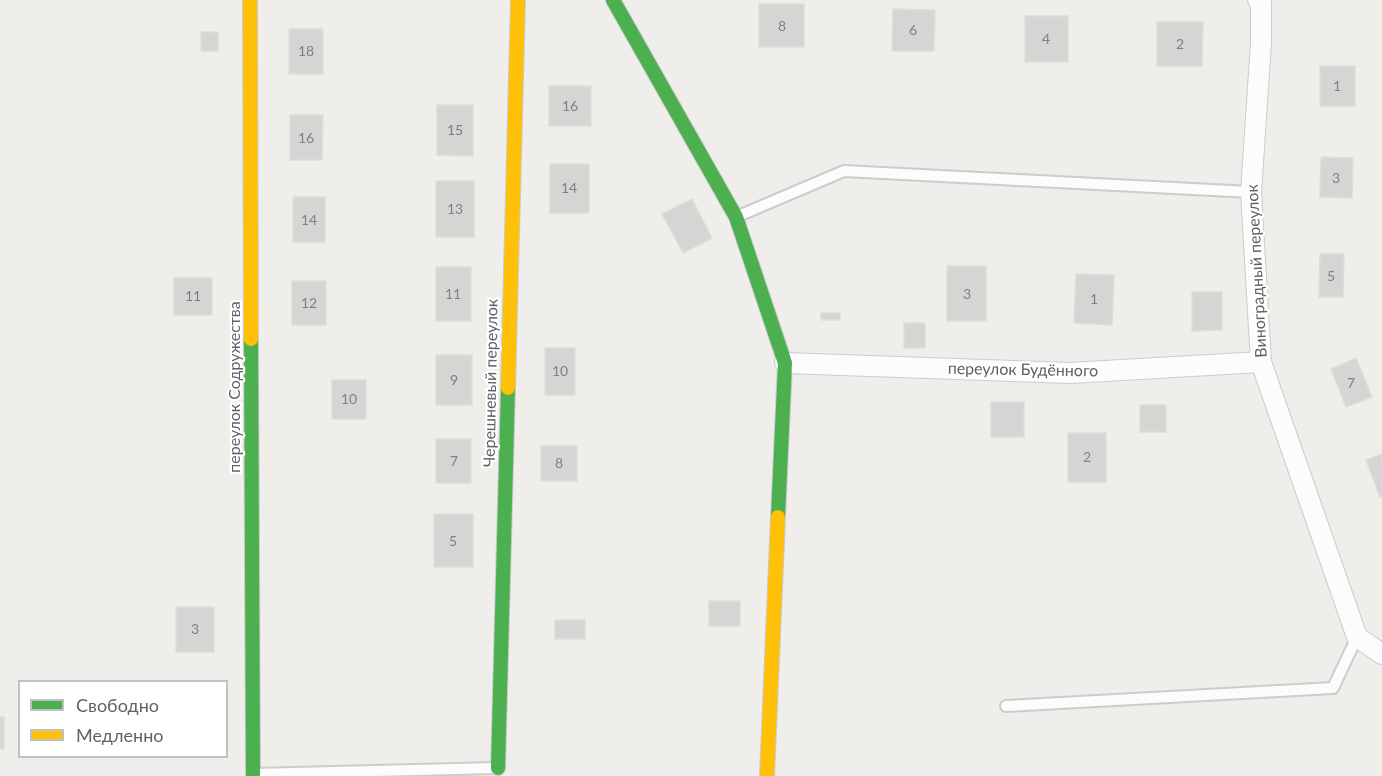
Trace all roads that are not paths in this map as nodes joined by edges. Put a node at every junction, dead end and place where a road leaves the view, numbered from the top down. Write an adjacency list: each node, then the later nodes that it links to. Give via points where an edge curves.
1 (250, 0): 13 (street, переулок Содружества)
2 (518, 0): 12 (street, Черешневый переулок)
3 (613, 0): 6 (street)
4 (1258, 0): 5 (street, Виноградный переулок, via 1261,43)
5 (1251, 192): 6 (lane, via 844,171); 7 (street, Виноградный переулок)
6 (736, 217): 8 (street)
7 (1261, 362): 8 (street, переулок Будённого, via 1070,373); 9 (street, Виноградный переулок)
8 (784, 363): 14 (street)
9 (1357, 637): 10 (street); 11 (lane, via 1333,688)
10 (1382, 654)
11 (1006, 706)
12 (498, 768): 13 (lane)
13 (253, 774)
14 (767, 776)

